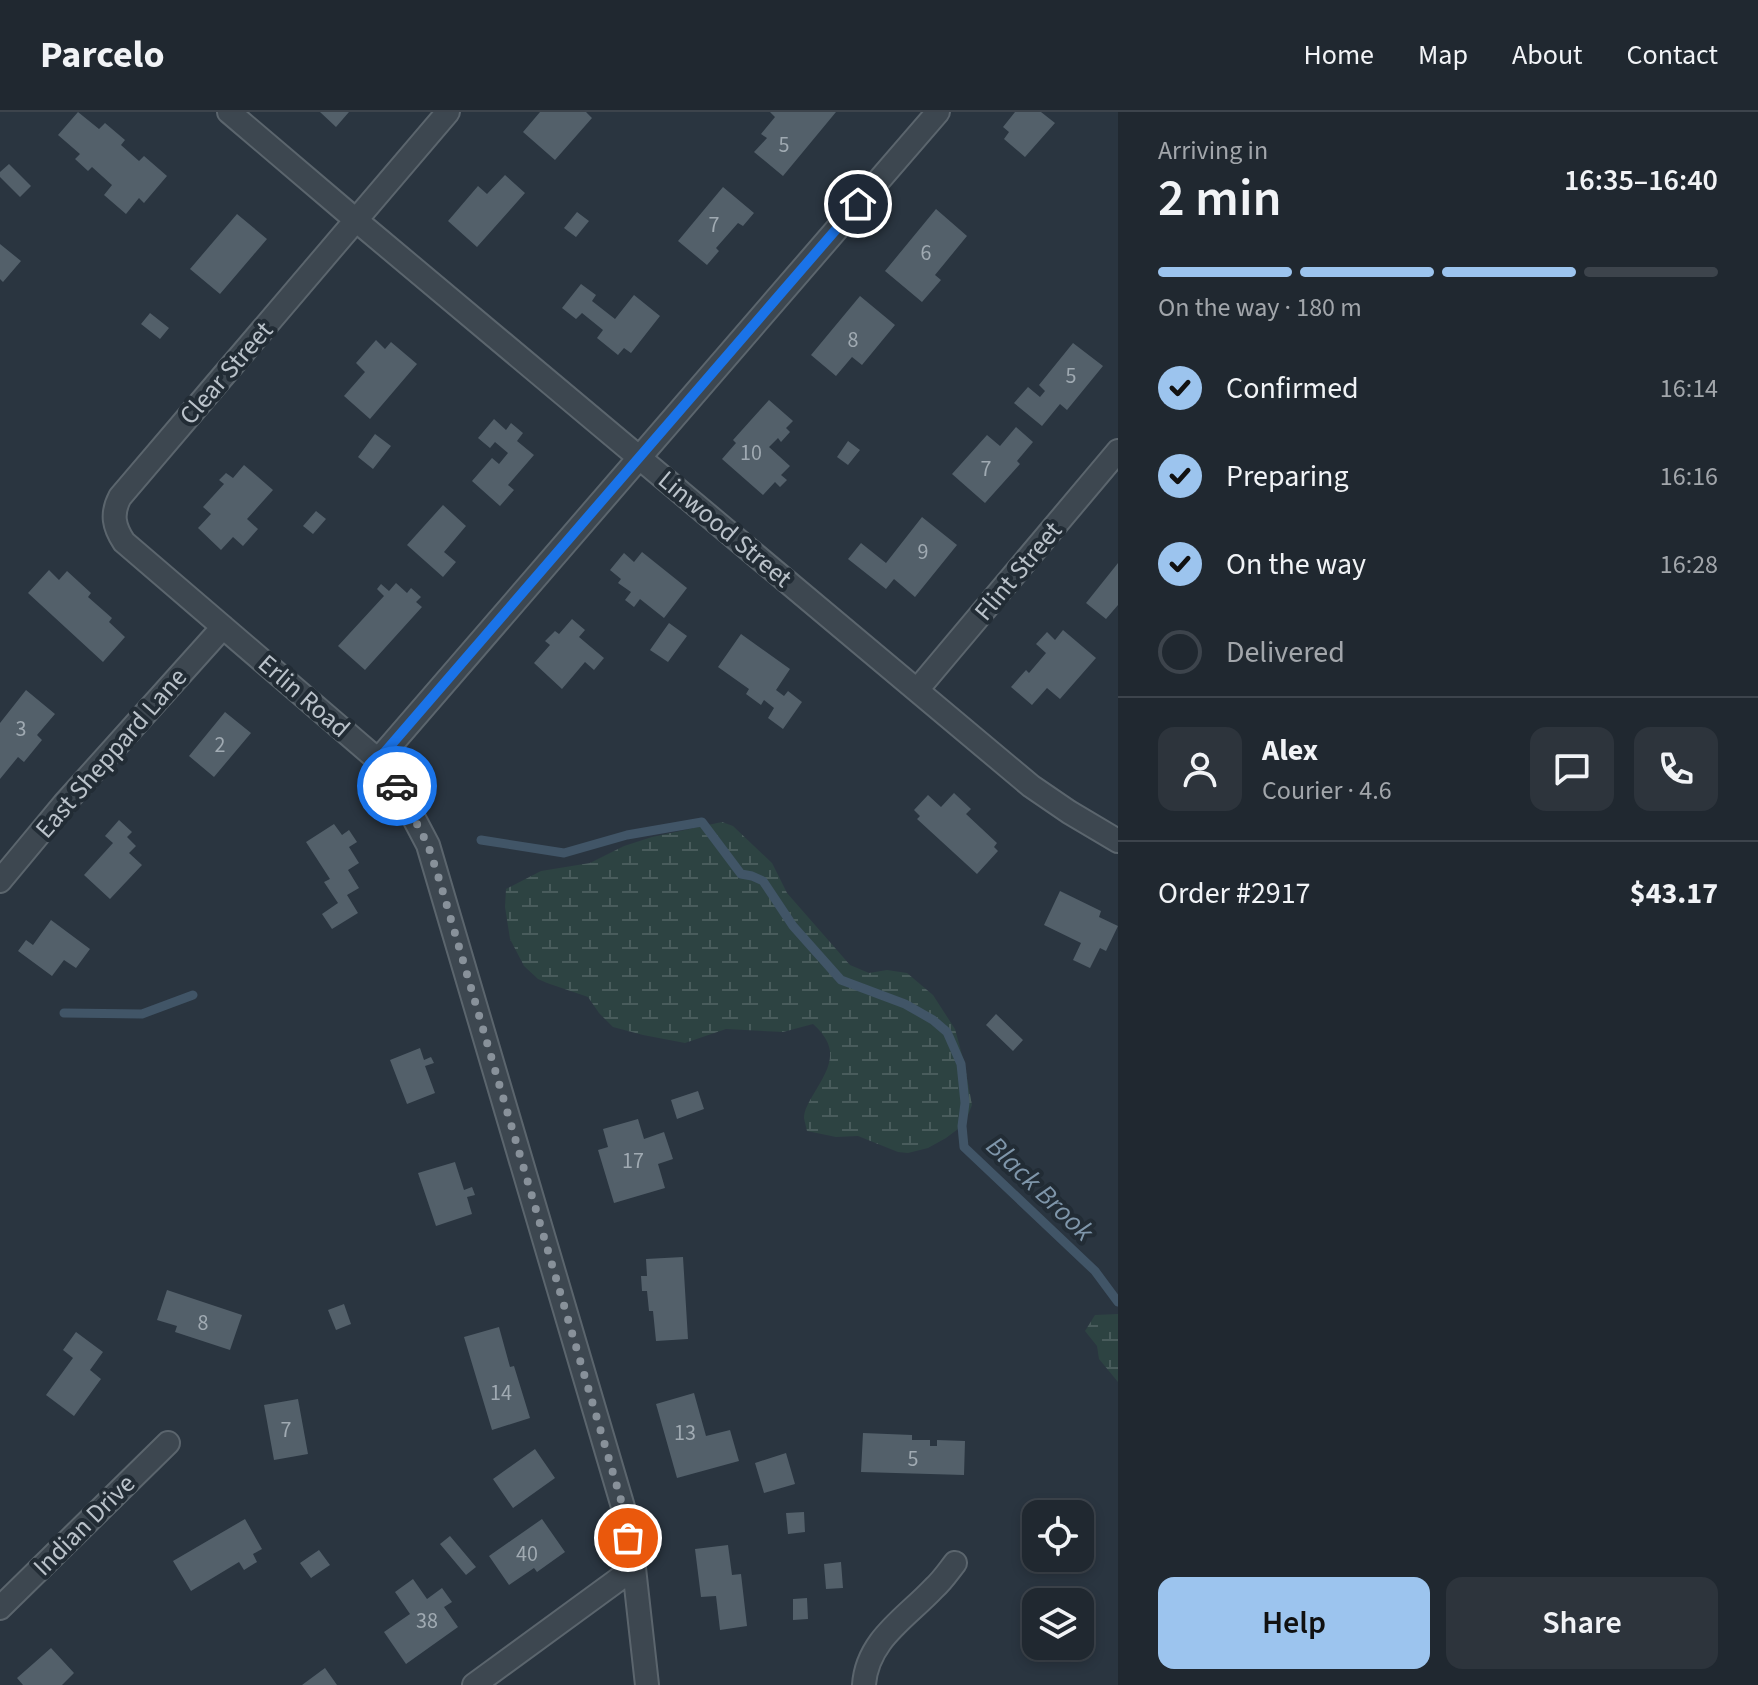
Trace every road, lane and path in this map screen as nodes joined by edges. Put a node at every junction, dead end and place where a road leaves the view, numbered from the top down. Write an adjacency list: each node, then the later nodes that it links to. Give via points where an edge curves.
1 (229, 112): 4 (street, Linwood Street)
2 (448, 112): 4 (street, Clear Street)
3 (938, 112): 6 (street)
4 (357, 221): 6 (street, Linwood Street); 7 (street, Clear Street, via 116,504 116,530 124,542)
5 (1118, 451): 8 (street, Flint Street)
6 (640, 458): 8 (street, Linwood Street); 9 (street)
7 (223, 627): 9 (street, Erlin Road); 11 (street, East Sheppard Lane)
8 (917, 690): 10 (street, Linwood Street, via 1031,786)
9 (378, 760): 14 (street, Erlin Road, via 412,813 436,870 623,1507)
10 (1118, 841)
11 (0, 881)
12 (168, 1443): 15 (street, Indian Drive)
13 (955, 1563): 18 (street, via 882,1638)
14 (634, 1568): 16 (street); 17 (street, Erlin Road)
15 (0, 1608)
16 (474, 1685)
17 (647, 1685)
18 (864, 1685)

